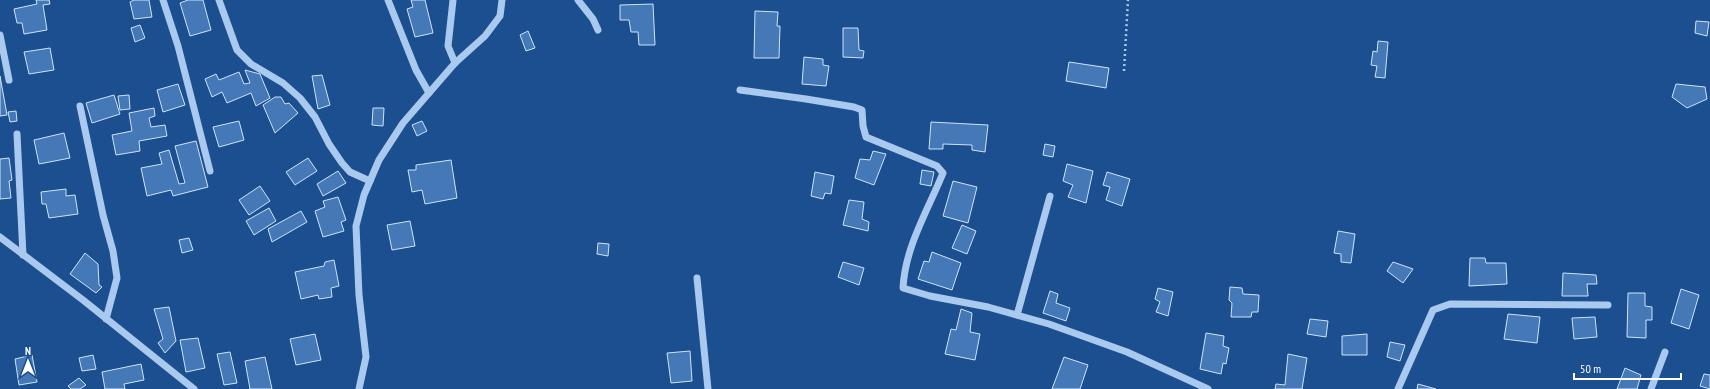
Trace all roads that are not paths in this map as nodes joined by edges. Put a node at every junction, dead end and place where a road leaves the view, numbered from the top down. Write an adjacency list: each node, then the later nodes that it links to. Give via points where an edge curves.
1 (163, 0): 15 (street, via 178,46)
2 (219, 0): 16 (street, via 237,50 251,64 283,83 300,98 342,163 350,172)
3 (388, 0): 12 (street, via 416,70)
4 (453, 0): 9 (street, via 448,46)
5 (502, 0): 9 (street, via 500,16 486,36)
6 (578, 0): 7 (street)
7 (598, 30)
8 (0, 35): 10 (street)
9 (455, 63): 12 (street)
10 (9, 80)
11 (740, 90): 22 (street, via 862,110 866,137 937,166 943,173 926,209 904,270 903,288)
12 (429, 92): 16 (street, via 399,129 379,160)
13 (80, 106): 23 (street, via 117,278)
14 (17, 134): 19 (street)
15 (210, 171)
16 (370, 181): 26 (street, via 356,226 359,295 366,357)
17 (1050, 196): 22 (street)
18 (0, 237): 19 (street)
19 (23, 255): 23 (street)
20 (697, 278): 27 (street)
21 (1608, 305): 29 (street, via 1450,304 1433,310)
22 (1017, 315): 28 (street, via 1127,352)
23 (106, 319): 25 (street)
24 (1665, 352): 30 (street)
25 (194, 389)
26 (359, 389)
27 (708, 389)
28 (1208, 389)
29 (1398, 389)
30 (1651, 389)

